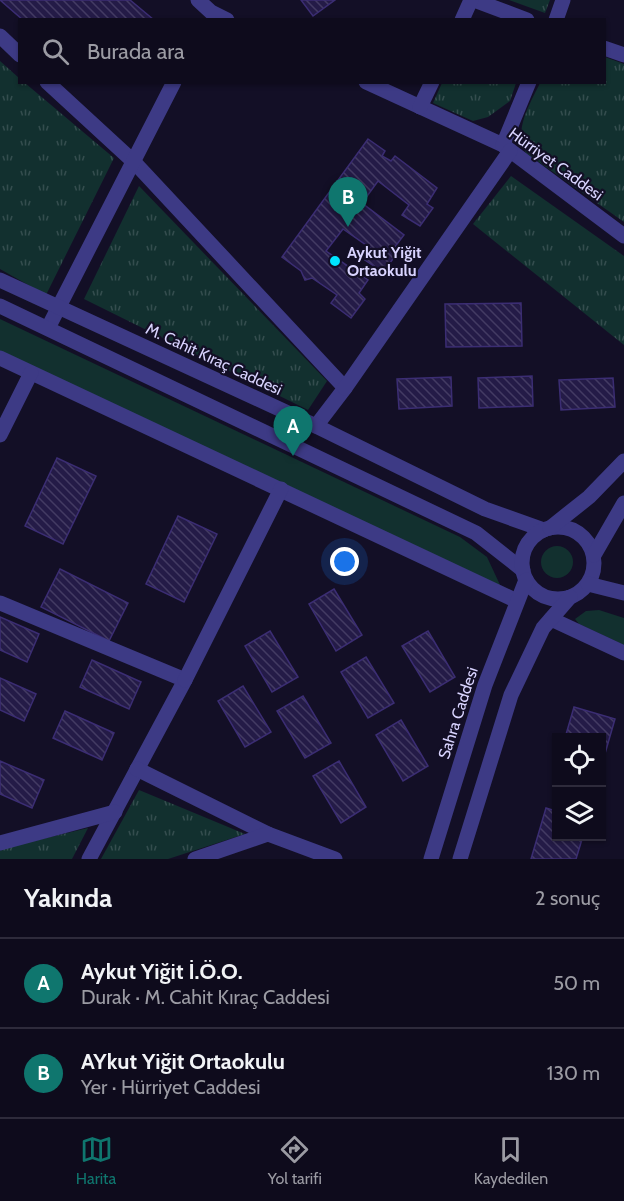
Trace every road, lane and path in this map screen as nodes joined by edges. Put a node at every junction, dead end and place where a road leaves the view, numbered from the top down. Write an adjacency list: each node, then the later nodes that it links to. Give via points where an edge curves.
1 (198, 0): 4 (street)
2 (473, 0): 5 (street); 6 (street)
3 (563, 0): 7 (street)
4 (209, 16)
5 (463, 18)
6 (522, 18)
7 (557, 18)
8 (0, 36): 10 (street)
9 (606, 49): 11 (street)
10 (18, 53)
11 (624, 55)
12 (50, 84): 19 (street)
13 (173, 84): 19 (street)
14 (370, 84): 17 (street, Hürriyet Caddesi)
15 (431, 84): 17 (street)
16 (528, 84): 18 (street)
17 (420, 107): 18 (street, Hürriyet Caddesi)
18 (507, 148): 20 (street, Hürriyet Caddesi); 27 (street)
19 (135, 163): 23 (street); 27 (street)
20 (624, 236)
21 (0, 280): 23 (street, M. Cahit Kıraç Caddesi)
22 (0, 306): 24 (street)
23 (59, 308): 24 (street); 28 (street, M. Cahit Kıraç Caddesi)
24 (48, 328): 35 (street, via 476,533)
25 (0, 358): 26 (street)
26 (31, 373): 29 (street); 31 (street)
27 (345, 388): 28 (street)
28 (316, 426): 33 (street, M. Cahit Kıraç Caddesi, via 485,509)
29 (0, 435)
30 (624, 461): 33 (street, via 589,497)
31 (281, 489): 39 (street); 43 (street)
32 (624, 503): 34 (street)
33 (547, 529): 34 (street, via 573,530 582,536); 35 (street, via 525,548)
34 (594, 555): 36 (street)
35 (524, 575): 38 (street, via 540,595); 39 (street, Sahra Caddesi)
36 (588, 584): 37 (street); 38 (street)
37 (624, 593)
38 (570, 597): 41 (street)
39 (517, 601): 51 (street, Sahra Caddesi, via 485,685)
40 (0, 603): 43 (street)
41 (551, 619): 42 (street); 52 (street, via 511,695)
42 (624, 653)
43 (185, 680): 44 (street)
44 (137, 769): 45 (street); 46 (street)
45 (115, 812): 47 (street); 48 (street)
46 (268, 834): 49 (street); 50 (street)
47 (0, 843)
48 (89, 859)
49 (195, 859)
50 (336, 859)
51 (431, 859)
52 (460, 859)

